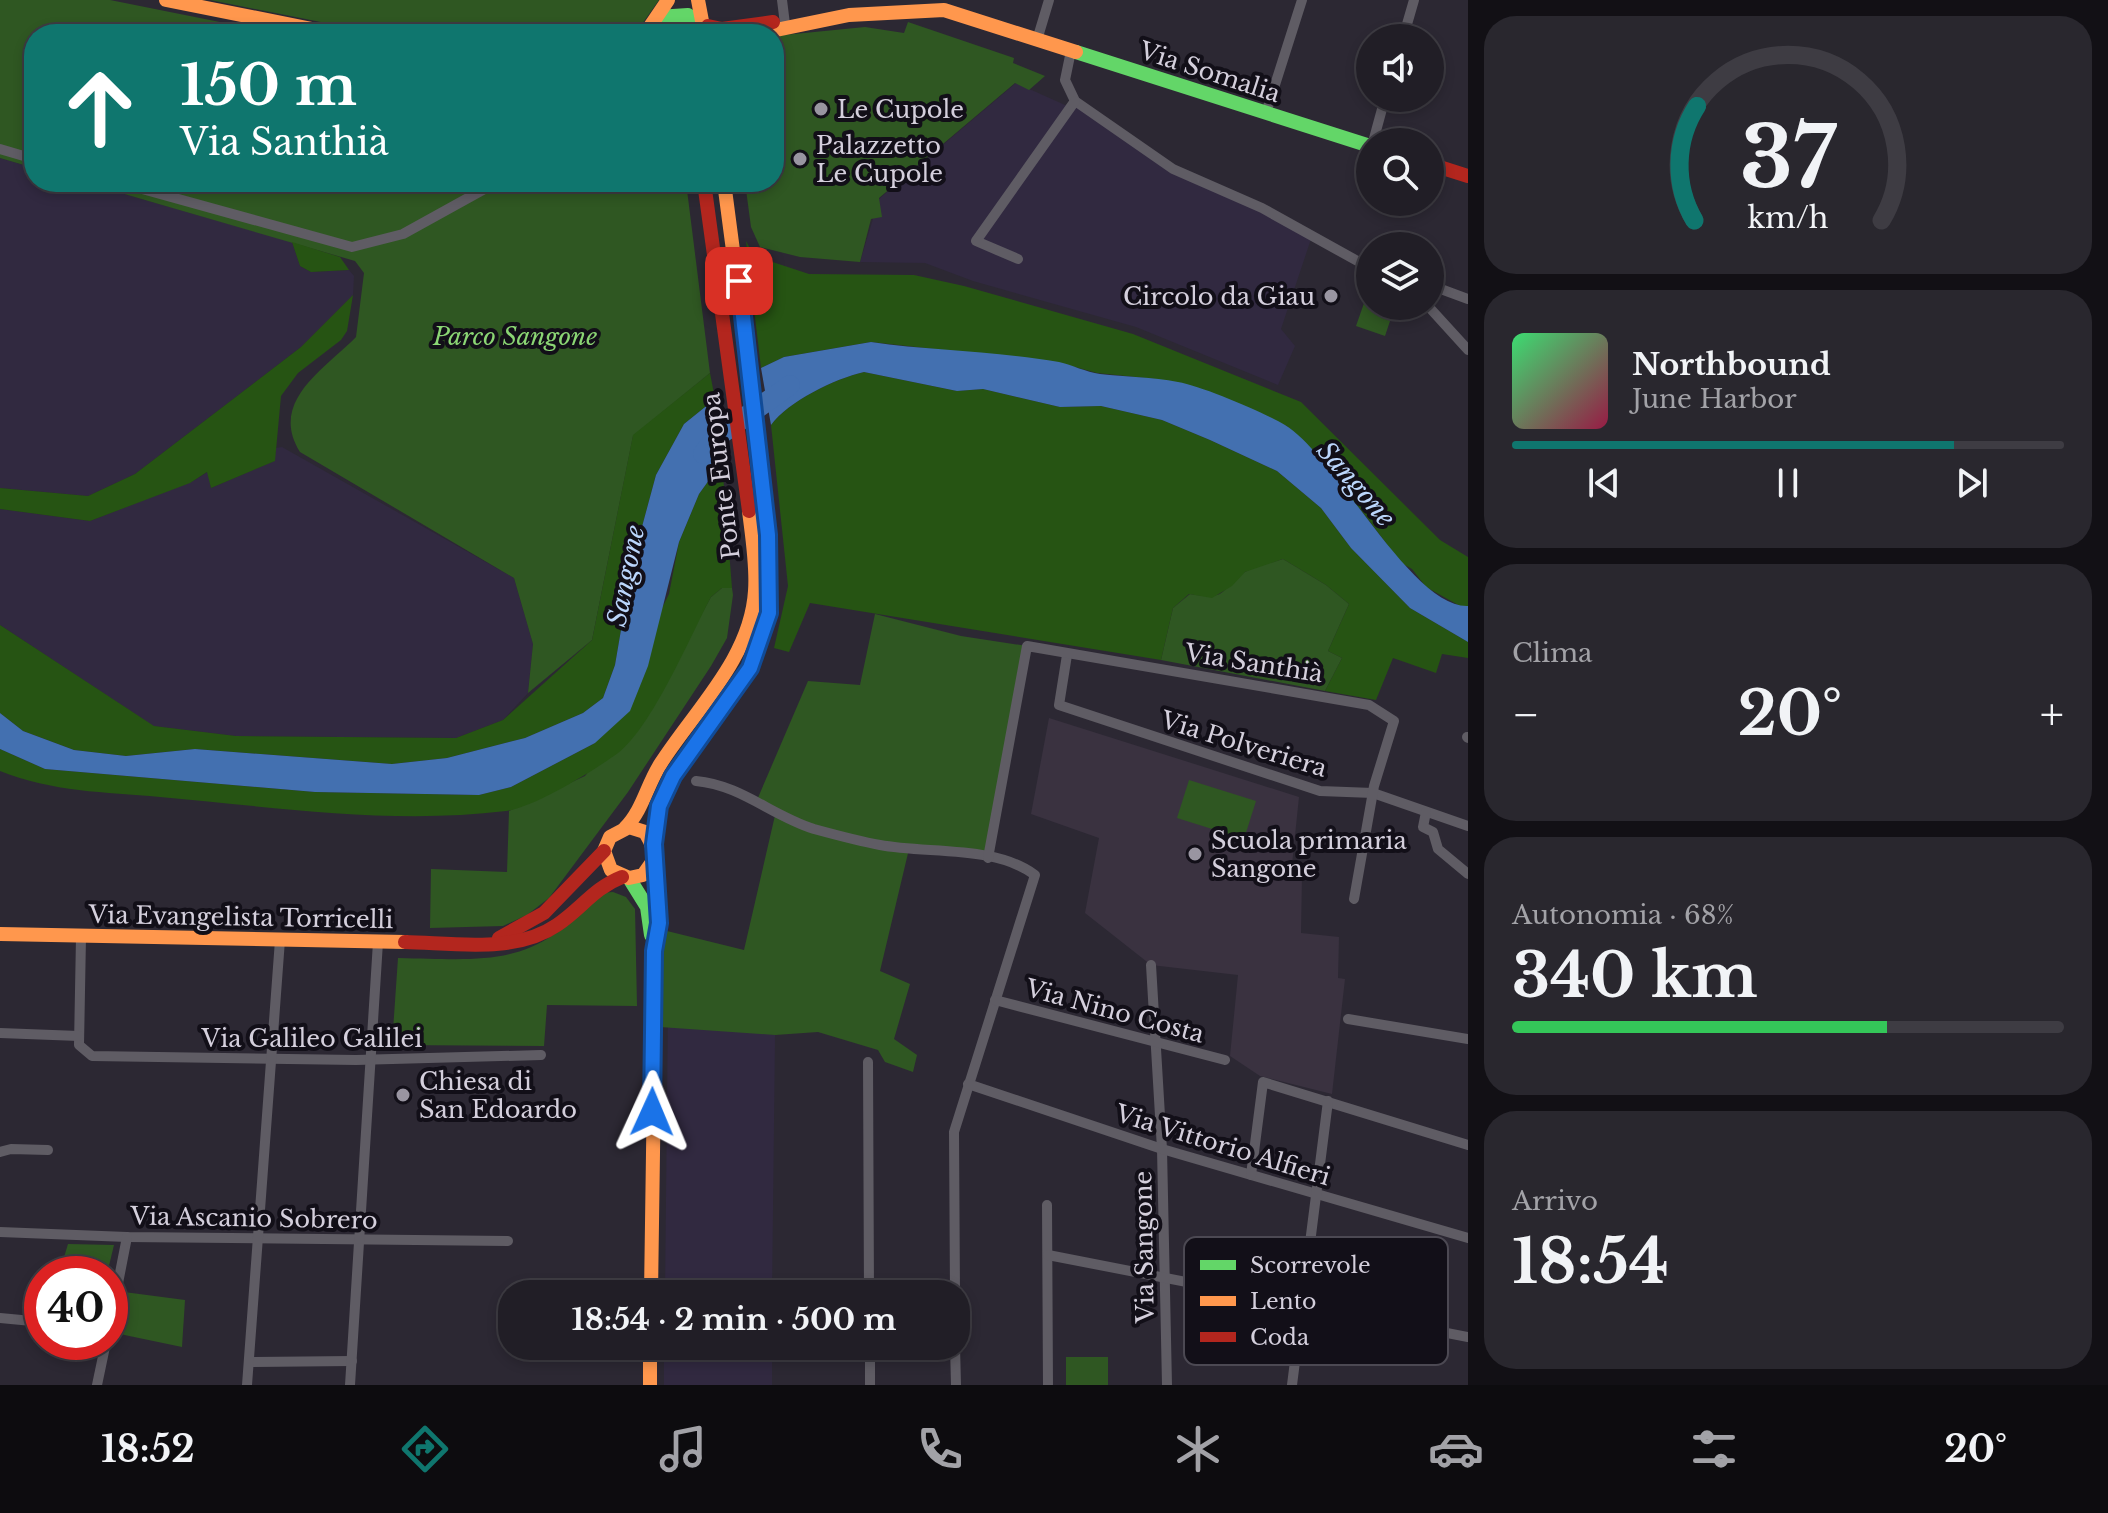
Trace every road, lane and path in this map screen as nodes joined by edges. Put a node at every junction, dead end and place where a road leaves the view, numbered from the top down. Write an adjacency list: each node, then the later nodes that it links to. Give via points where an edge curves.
1 (166, 0): 10 (street)
2 (668, 0): 9 (street)
3 (698, 0): 13 (street)
4 (782, 0): 15 (street)
5 (1049, 0): 17 (street)
6 (1302, 0): 20 (street)
7 (1414, 0): 16 (street)
8 (918, 4): 15 (street, Via Somalia); 17 (street, Via Somalia)
9 (658, 17): 11 (street); 12 (street, via 677,13)
10 (287, 24)
11 (653, 24)
12 (701, 24)
13 (707, 24)
14 (756, 24): 15 (street)
15 (785, 24)
16 (1407, 24)
17 (1037, 40): 18 (street, Via Somalia)
18 (1071, 51): 19 (street, via 1065,80); 20 (street, Via Somalia)
19 (1075, 101): 30 (street, via 976,241); 31 (street, via 1182,173 1262,208)
20 (1266, 113): 21 (street, Via Somalia)
21 (1356, 140)
22 (0, 149): 23 (street)
23 (24, 156)
24 (1444, 168): 25 (street)
25 (1468, 176)
26 (153, 192): 27 (street, via 352,247 403,234)
27 (479, 192)
28 (705, 192): 41 (street, Ponte Europa, via 754,569 752,612 731,664 659,766)
29 (725, 192): 43 (street, Ponte Europa, via 771,569 769,613 759,648 739,686 666,788)
30 (1018, 259)
31 (1356, 260)
32 (1444, 290): 33 (street)
33 (1468, 299)
34 (1442, 320): 35 (street)
35 (1468, 350)
36 (1067, 655): 38 (street, Via Polveriera, via 1059,705 1320,791); 38 (street, Via Santhià, via 1369,705 1394,721); 44 (street, Via Santhià, via 1027,646)
37 (696, 781): 44 (street, via 723,783 811,828 880,845)
38 (1373, 793): 39 (street, Via Polveriera); 47 (street)
39 (1426, 812): 40 (street, Via Polveriera); 45 (street, via 1423,827 1433,832 1438,849)
40 (1468, 826)
41 (625, 828): 42 (street, via 610,837); 43 (street, via 645,832)
42 (604, 851): 46 (street, via 611,870); 52 (street, Via Evangelista Torricelli, via 547,913 515,933)
43 (655, 851): 46 (street, via 643,875); 53 (street, via 659,923)
44 (988, 858): 55 (street, via 1035,875)
45 (1468, 874)
46 (626, 878): 52 (street, Via Evangelista Torricelli, via 601,884 557,925 523,942); 53 (street, via 647,907)
47 (1354, 899)
48 (0, 934): 49 (street, Via Evangelista Torricelli)
49 (81, 937): 50 (street, Via Evangelista Torricelli); 58 (street)
50 (280, 940): 51 (street, Via Evangelista Torricelli); 62 (street)
51 (378, 942): 52 (street, Via Evangelista Torricelli); 63 (street)
52 (482, 944)
53 (654, 951): 85 (street)
54 (1151, 965): 60 (street, Via Sangone)
55 (995, 1000): 60 (street, Via Nino Costa); 66 (street)
56 (1348, 1019): 59 (street)
57 (0, 1033): 58 (street)
58 (79, 1036): 62 (street, Via Galileo Galilei, via 92,1056)
59 (1468, 1039)
60 (1157, 1043): 64 (street, Via Nino Costa); 69 (street, Via Sangone)
61 (541, 1055): 63 (street, Via Galileo Galilei)
62 (270, 1058): 63 (street, Via Galileo Galilei); 78 (street)
63 (371, 1060): 80 (street)
64 (1225, 1060)
65 (868, 1062): 86 (street)
66 (968, 1084): 69 (street, Via Vittorio Alfieri); 87 (street, via 954,1132)
67 (1328, 1101): 68 (street); 72 (street, via 1263,1082); 73 (street)
68 (1468, 1145)
69 (1162, 1149): 72 (street, Via Vittorio Alfieri); 84 (street, Via Sangone)
70 (48, 1150): 71 (street)
71 (0, 1152)
72 (1251, 1175): 73 (street, Via Vittorio Alfieri)
73 (1315, 1194): 77 (street); 79 (street, Via Vittorio Alfieri)
74 (1047, 1205): 82 (street)
75 (0, 1232): 76 (street, Via Ascanio Sobrero)
76 (127, 1237): 78 (street, Via Ascanio Sobrero); 83 (street)
77 (1310, 1237)
78 (257, 1238): 80 (street, Via Ascanio Sobrero); 98 (street)
79 (1468, 1238)
80 (358, 1239): 81 (street, Via Ascanio Sobrero); 97 (street)
81 (508, 1241)
82 (1048, 1255): 84 (street); 106 (street)
83 (123, 1256)
84 (1166, 1278): 88 (street); 107 (street, Via Sangone)
85 (651, 1280)
86 (869, 1280)
87 (955, 1280)
88 (1184, 1281)
89 (0, 1318): 90 (street)
90 (24, 1320)
91 (1448, 1333): 92 (street)
92 (1468, 1337)
93 (102, 1360): 100 (street)
94 (650, 1360): 103 (street)
95 (870, 1360): 104 (street)
96 (955, 1360): 105 (street)
97 (352, 1361): 98 (street); 102 (street)
98 (249, 1362): 101 (street)
99 (1294, 1365): 108 (street)
100 (97, 1385)
101 (247, 1385)
102 (350, 1385)
103 (650, 1385)
104 (870, 1385)
105 (956, 1385)
106 (1048, 1385)
107 (1167, 1385)
108 (1292, 1385)

